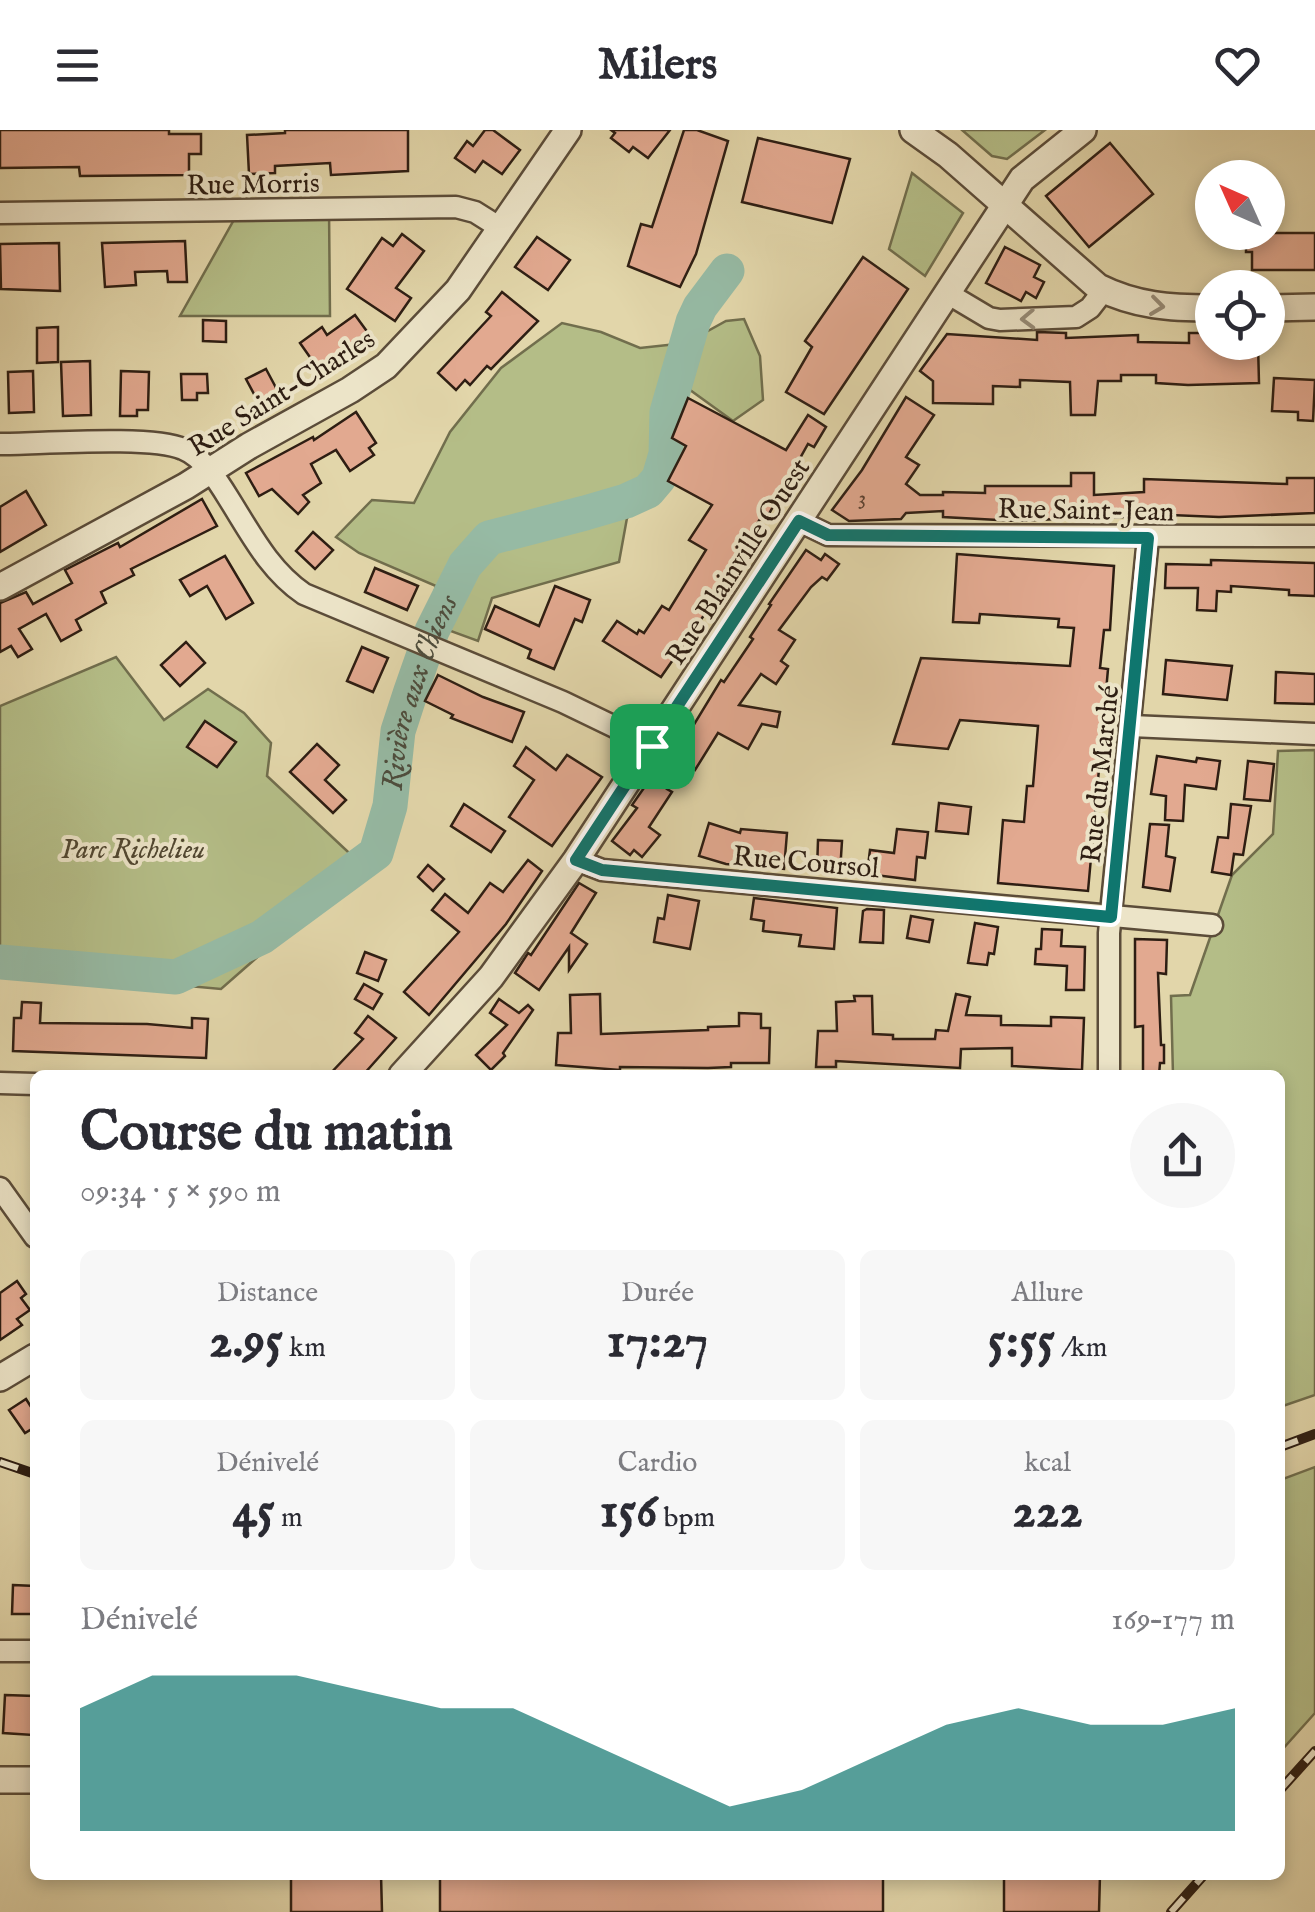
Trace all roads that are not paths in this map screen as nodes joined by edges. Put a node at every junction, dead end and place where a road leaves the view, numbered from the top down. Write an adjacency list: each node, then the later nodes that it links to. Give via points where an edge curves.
1 (568, 130): 6 (street, Rue Saint-Charles)
2 (913, 130): 4 (street)
3 (1084, 130): 4 (street, Rue Blainville Ouest, via 1022,179)
4 (1004, 206): 7 (street); 8 (street, Rue Blainville Ouest)
5 (0, 213): 6 (street, Rue Morris, via 456,208)
6 (502, 229): 13 (street, Rue Saint-Charles, via 446,306 386,366)
7 (1104, 290): 8 (street, one-way to 8, via 1076,317 1000,320); 9 (street, one-way to 9, via 1152,306)
8 (947, 292): 14 (street, Rue Blainville Ouest)
9 (1195, 307)
10 (1285, 308): 11 (street)
11 (1315, 308)
12 (0, 444): 13 (street, via 172,445)
13 (209, 471): 17 (street, Rue Saint-Charles); 20 (street, via 288,583)
14 (799, 521): 16 (street, Rue Saint-Jean, via 828,535); 20 (street, Rue Blainville Ouest)
15 (1315, 536): 16 (street, Rue Saint-Jean)
16 (1148, 538): 18 (street, Rue du Marché)
17 (0, 587)
18 (1131, 726): 19 (street); 22 (street, Rue du Marché)
19 (1315, 734)
20 (652, 746): 21 (street, Rue Blainville Ouest)
21 (576, 860): 22 (street, Rue Coursol, via 602,870); 24 (street, Rue Blainville Ouest, via 492,977)
22 (1111, 917): 23 (street, Rue Coursol); 25 (street, Rue du Marché)
23 (1212, 926)
24 (410, 1070)
25 (1109, 1070)
26 (0, 1083): 27 (street)
27 (30, 1084)
28 (2, 1197): 29 (street)
29 (30, 1231)
30 (30, 1360): 31 (street)
31 (0, 1378)
32 (0, 1651): 33 (street)
33 (30, 1651)
34 (0, 1780): 35 (street)
35 (30, 1780)

